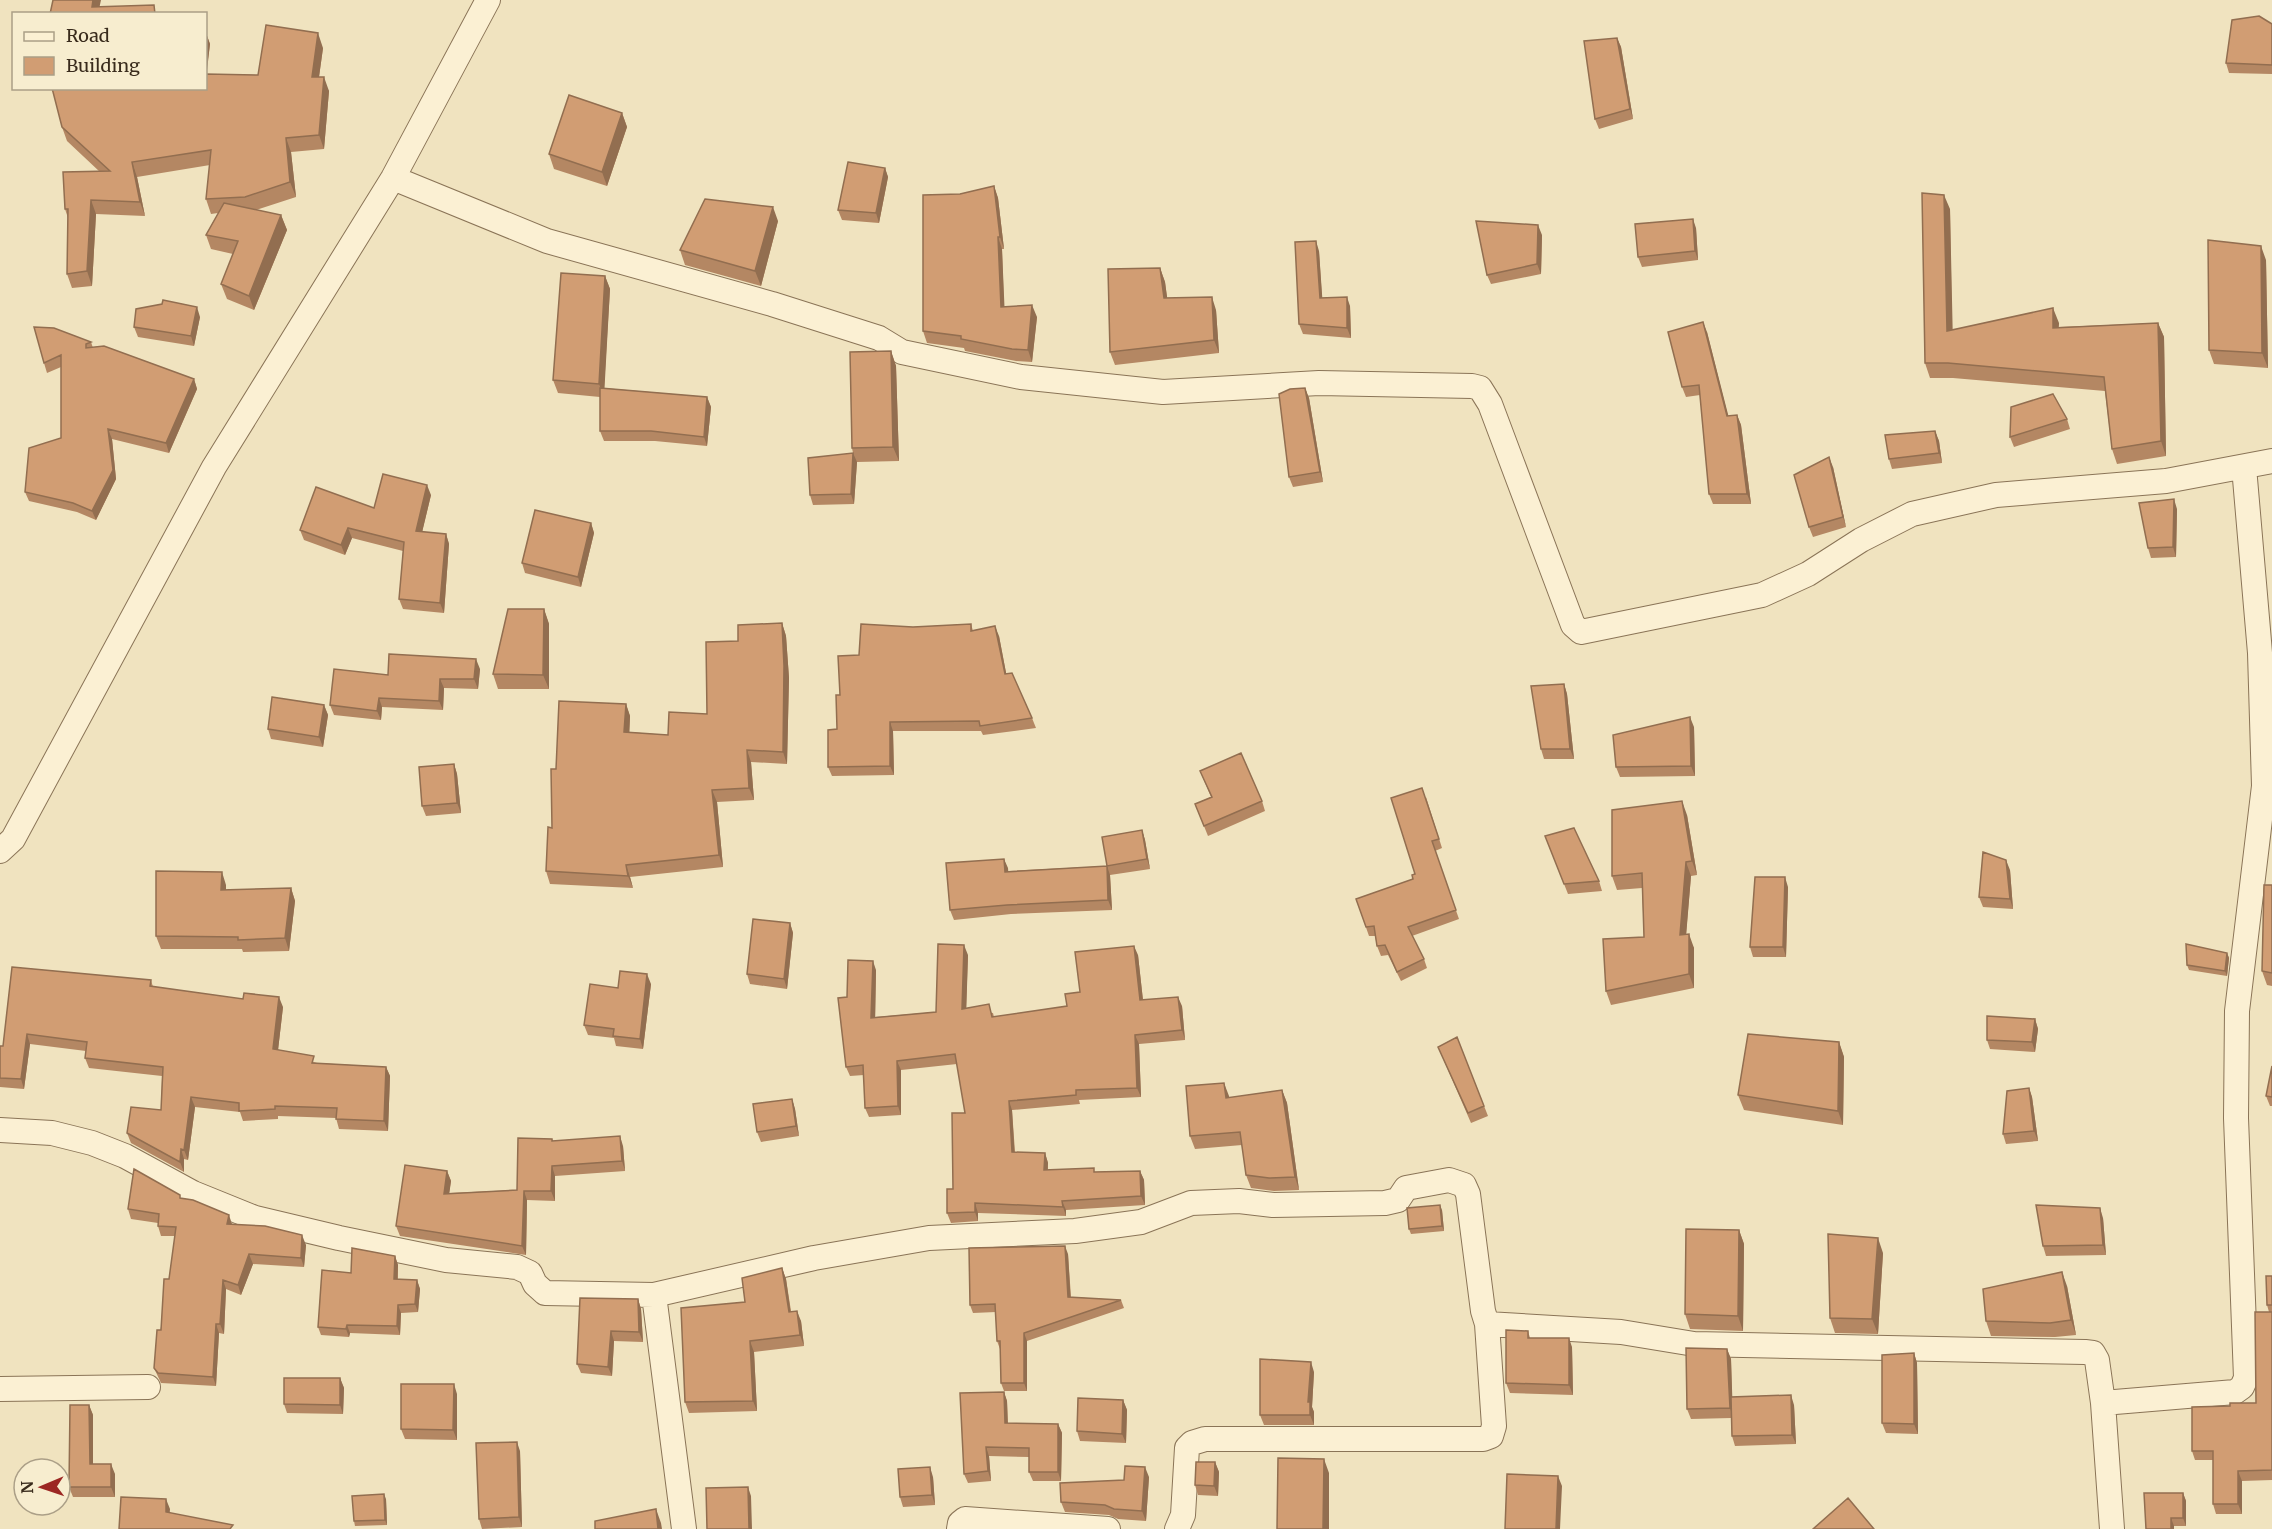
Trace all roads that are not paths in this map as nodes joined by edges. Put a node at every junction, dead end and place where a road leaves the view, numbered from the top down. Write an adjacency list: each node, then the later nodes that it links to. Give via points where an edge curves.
1 (488, 0): 2 (street)
2 (393, 178): 4 (street, via 547,241 772,304 879,338 902,352 1021,377 1162,392 1319,383 1480,388 1490,404 1573,625 1581,632 1762,595 1808,574 1912,514 1996,495 2166,482); 5 (street, via 214,467 13,839)
3 (2272, 461): 4 (street)
4 (2244, 466): 11 (street, via 2260,653 2264,786 2237,1011 2236,1118 2246,1378 2235,1392)
5 (0, 851)
6 (0, 1130): 7 (street, via 52,1133 92,1143 193,1193 255,1218 446,1260 517,1267 530,1273 545,1293)
7 (654, 1296): 8 (street, via 814,1258 929,1238 1075,1231 1141,1222 1191,1203 1385,1203 1398,1200 1406,1188 1449,1180 1464,1185 1468,1194); 12 (street)
8 (1488, 1324): 11 (street, via 1621,1332 1694,1344 2093,1353); 15 (street, via 1494,1426 1491,1436 1205,1439 1187,1448 1183,1515)
9 (148, 1387): 10 (street)
10 (0, 1389)
11 (2103, 1403): 16 (street)
12 (684, 1529)
13 (959, 1529): 14 (street, via 965,1519)
14 (1108, 1529)
15 (1177, 1529)
16 (2112, 1529)

